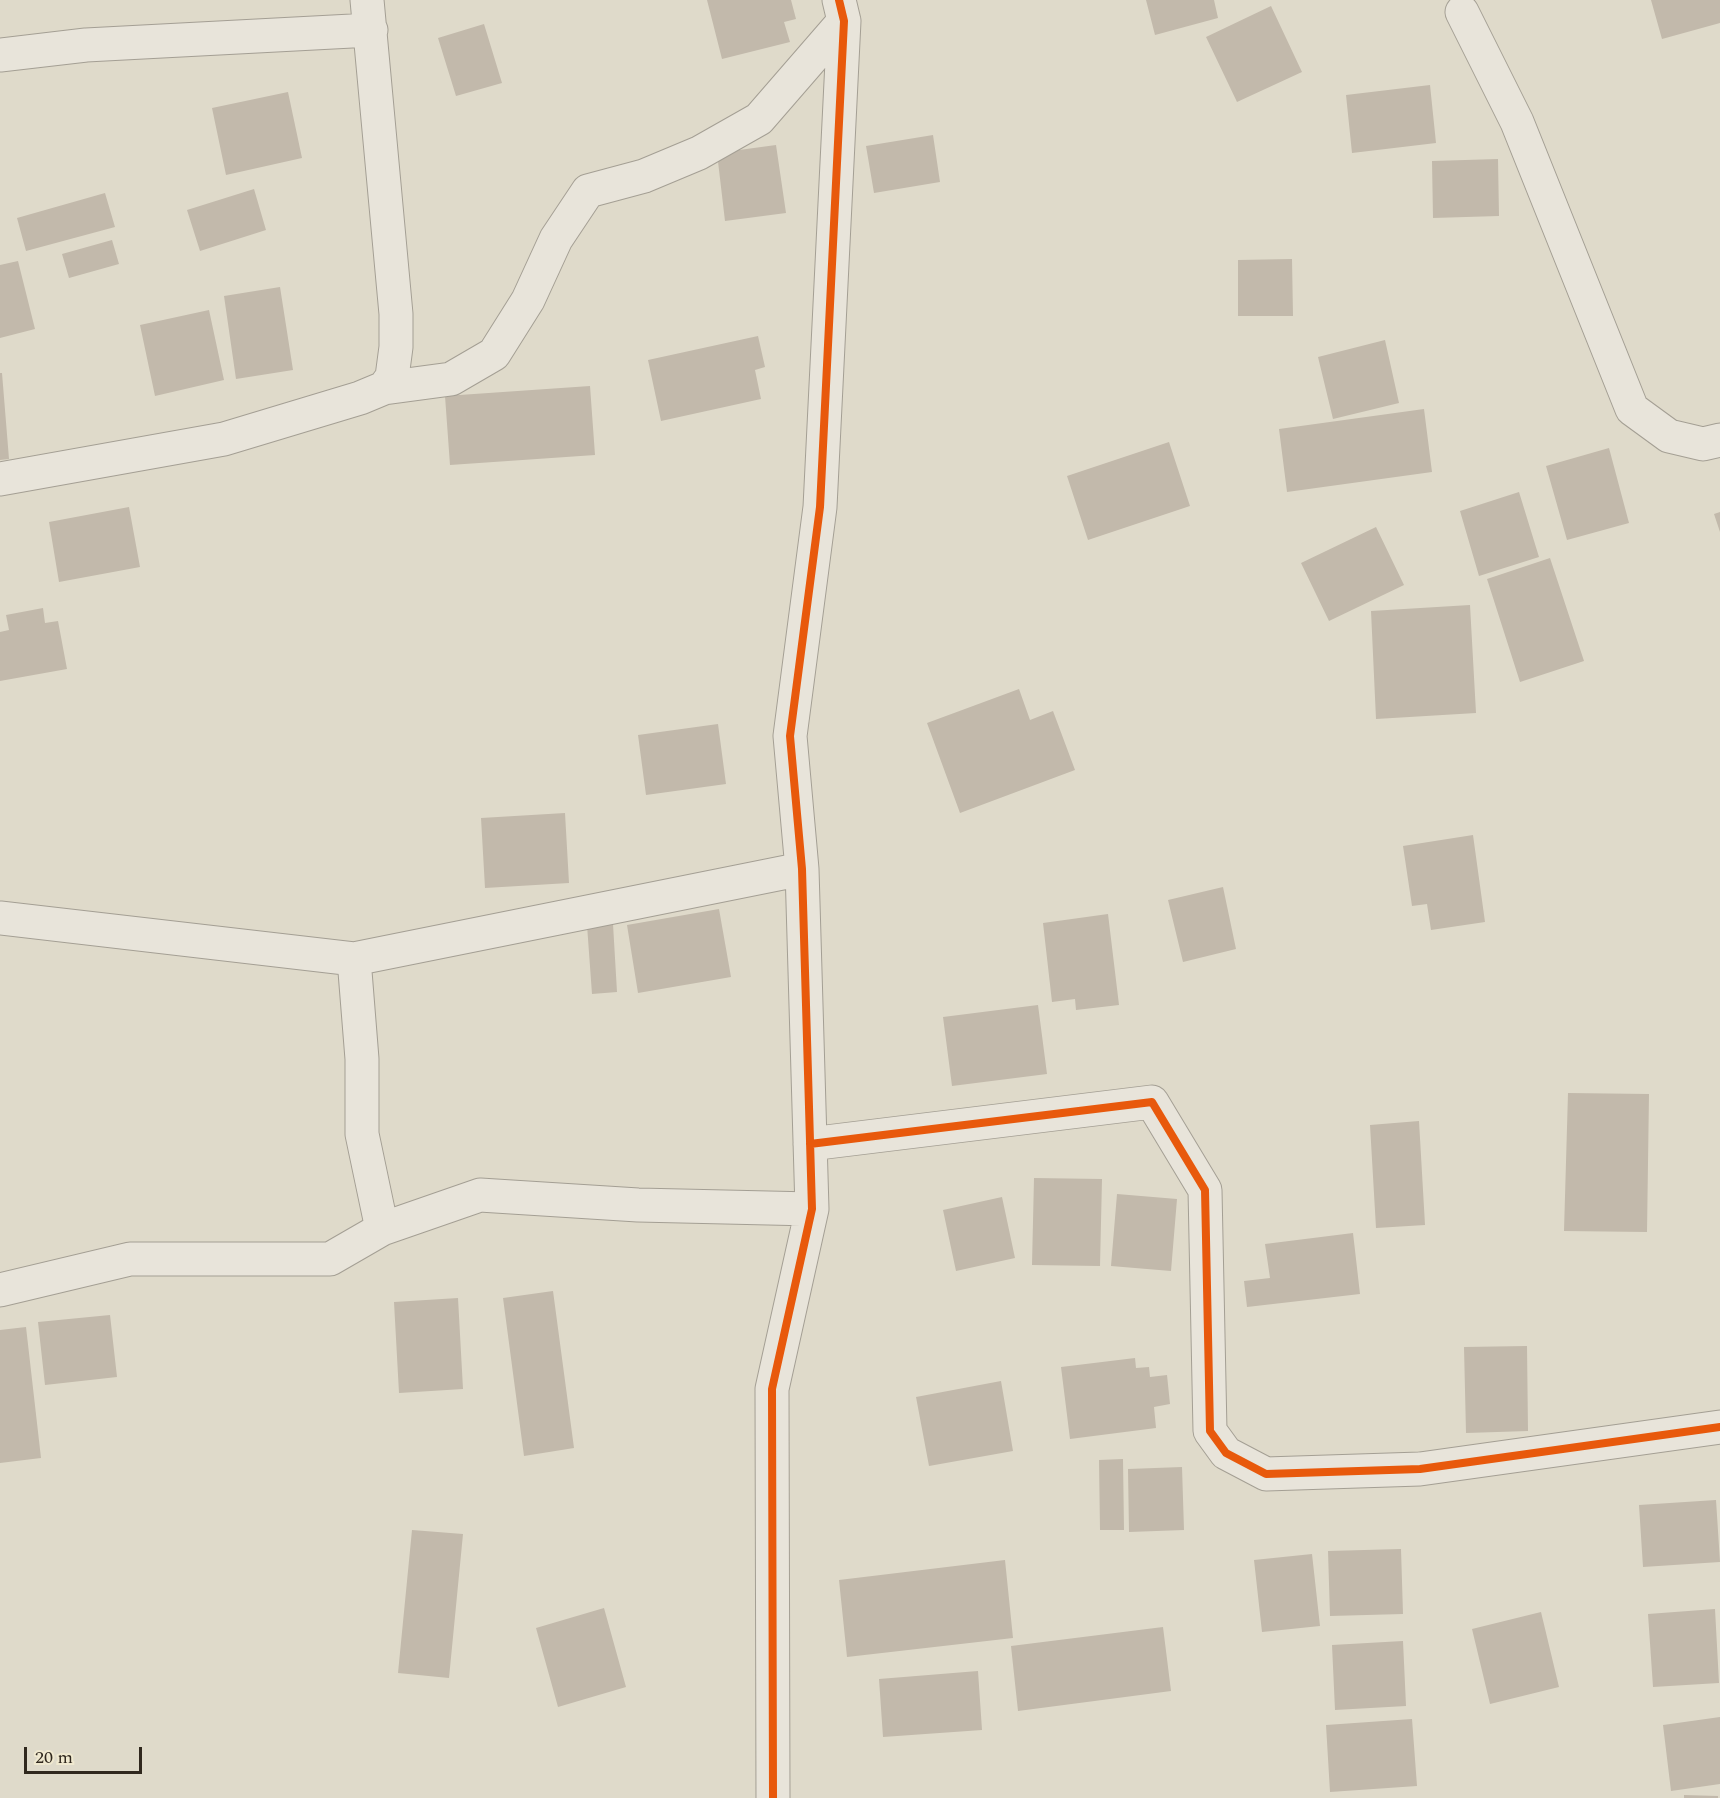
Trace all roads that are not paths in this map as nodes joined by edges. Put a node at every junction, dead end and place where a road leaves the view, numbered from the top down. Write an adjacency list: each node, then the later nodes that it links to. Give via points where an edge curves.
1 (842, 10): 5 (street, via 759,119 699,153 644,176 588,191 556,239 528,300 494,354 451,379); 8 (street, via 820,507 790,736)
2 (1462, 12): 6 (street, via 1517,122 1632,409 1669,436 1703,444)
3 (369, 15): 4 (street); 5 (street, via 396,314 392,377)
4 (0, 55)
5 (384, 388): 7 (street, via 224,439)
6 (1720, 440)
7 (0, 479)
8 (802, 869): 10 (street); 11 (street)
9 (0, 918): 10 (street)
10 (354, 959): 13 (street, via 362,1059 362,1134)
11 (810, 1144): 12 (street); 15 (street, via 1152,1102 1205,1190 1210,1431 1226,1453 1266,1474 1420,1469)
12 (812, 1209): 13 (street, via 480,1196); 16 (street, via 772,1389)
13 (382, 1229): 14 (street, via 330,1259 130,1259)
14 (0, 1290)
15 (1720, 1427)
16 (773, 1798)

